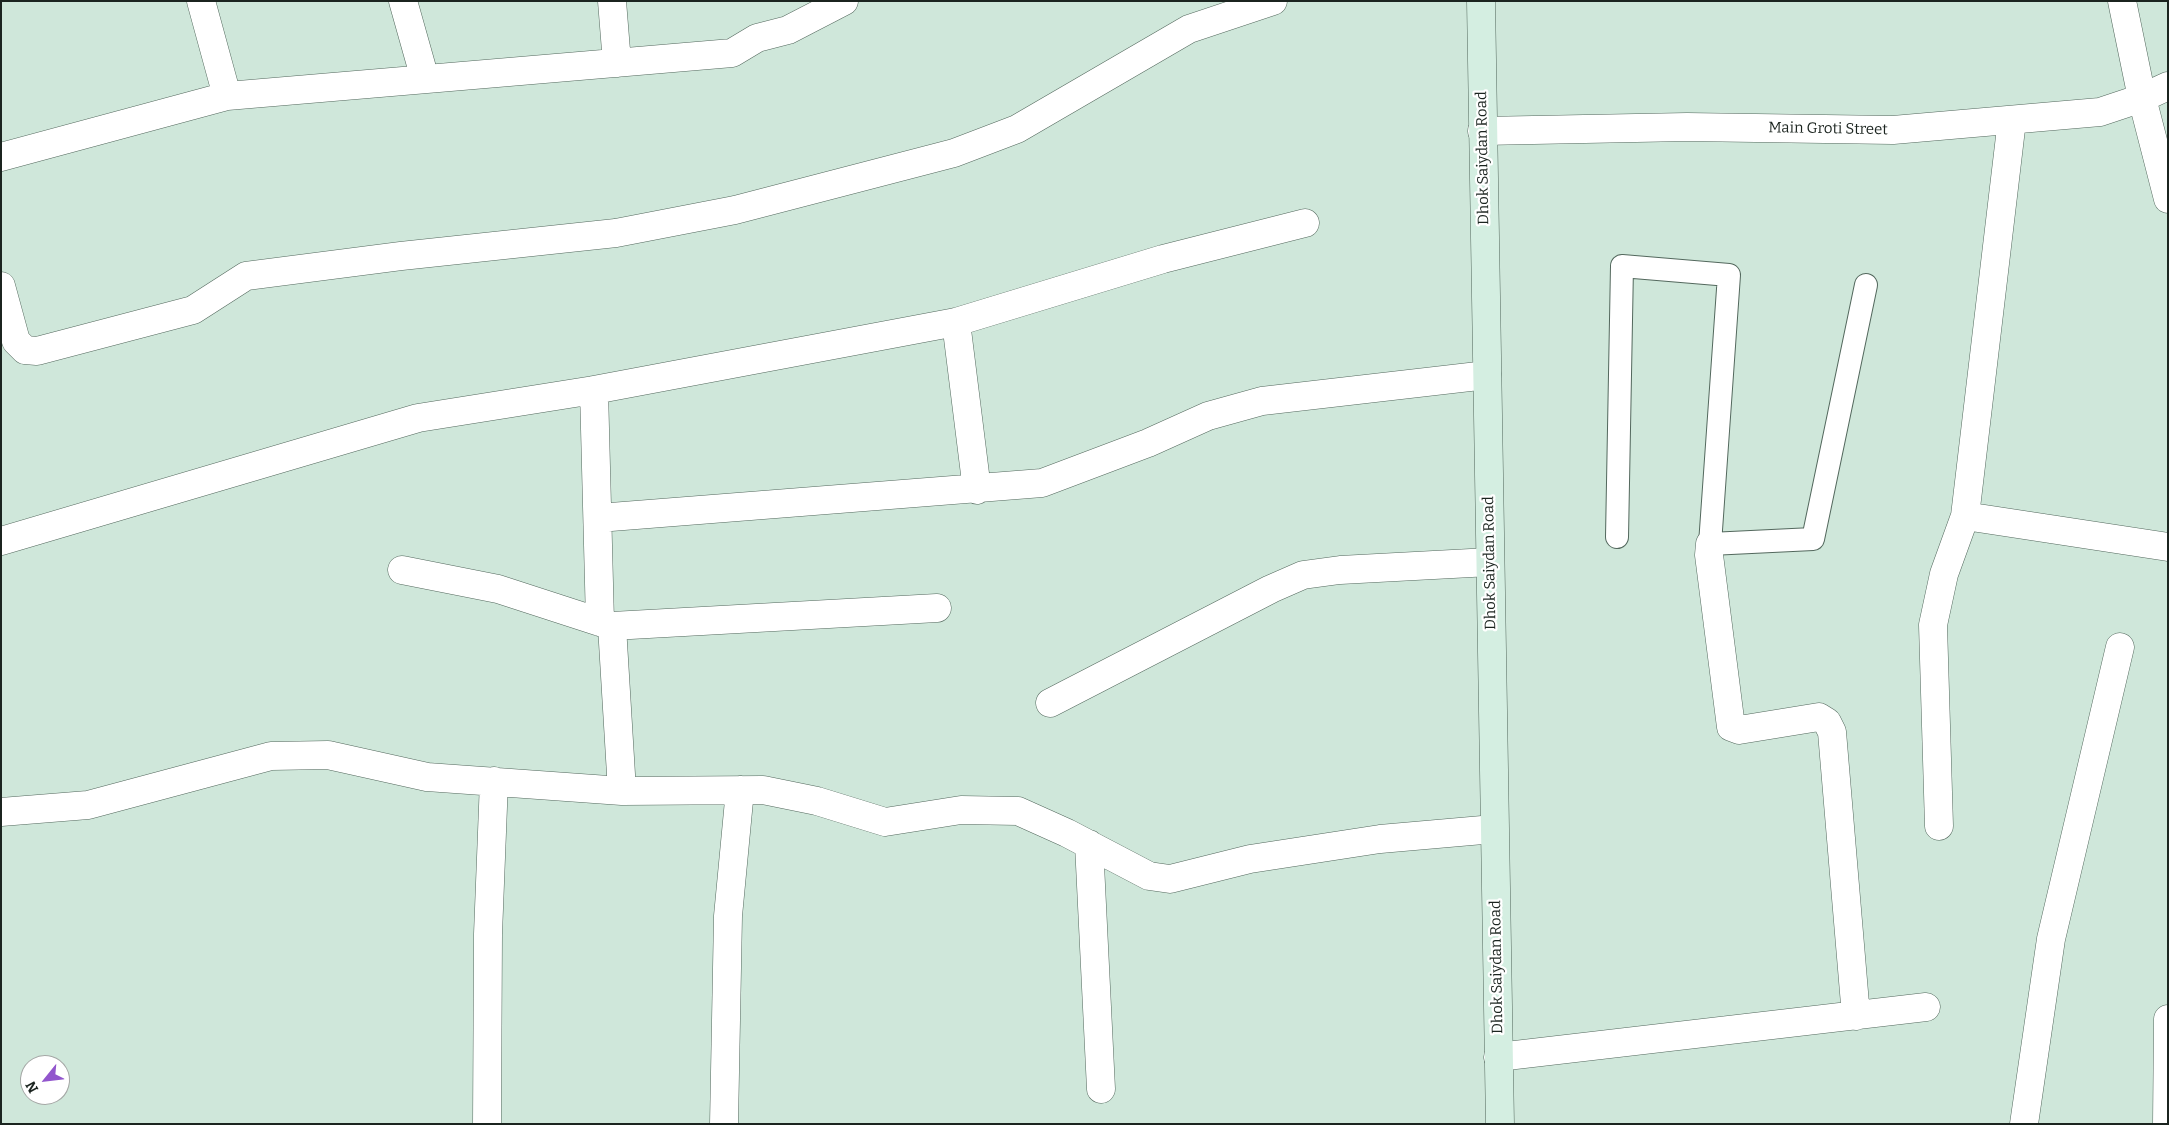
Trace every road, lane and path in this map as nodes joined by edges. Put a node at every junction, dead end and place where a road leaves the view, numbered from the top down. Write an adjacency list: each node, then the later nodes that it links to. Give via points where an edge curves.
1 (201, 1): 11 (street)
2 (403, 1): 9 (street)
3 (612, 1): 8 (street)
4 (844, 1): 8 (street, via 788,30 757,38 732,53)
5 (1272, 1): 19 (street, via 1189,29 1017,129 954,153 735,210 616,233 246,276 193,310 37,351 24,350 16,341)
6 (1481, 1): 14 (main road, Dhok Saiydan Road)
7 (2122, 1): 12 (street)
8 (617, 63): 9 (street)
9 (425, 80): 11 (street)
10 (2168, 86): 12 (street, Main Groti Street)
11 (227, 96): 15 (street)
12 (2142, 98): 13 (street, Main Groti Street, via 2100,112); 16 (street)
13 (2012, 120): 14 (street, Main Groti Street, via 1893,130 1687,127); 24 (street)
14 (1482, 131): 21 (main road, Dhok Saiydan Road)
15 (1, 157)
16 (2168, 199)
17 (1305, 223): 20 (street, via 1163,259)
18 (1866, 285): 28 (lane, via 1813,539)
19 (1, 286)
20 (956, 322): 22 (street); 23 (street)
21 (1487, 375): 23 (street, via 1262,401 1208,416 1042,484); 30 (main road, Dhok Saiydan Road)
22 (594, 390): 25 (street); 27 (street, via 418,418)
23 (977, 490): 25 (street)
24 (1965, 516): 29 (street); 40 (street, via 1944,574 1933,625)
25 (598, 518): 33 (street)
26 (1617, 537): 28 (lane, via 1622,266 1728,275)
27 (1, 541)
28 (1710, 544): 44 (street, via 1731,727 1739,730 1819,717 1827,722 1832,732)
29 (2168, 547)
30 (1490, 562): 35 (street, via 1303,575); 41 (main road, Dhok Saiydan Road)
31 (402, 570): 33 (street, via 498,589)
32 (937, 608): 33 (street)
33 (606, 624): 38 (street)
34 (2120, 647): 51 (street, via 2051,939)
35 (1050, 703)
36 (494, 781): 38 (street); 39 (street, via 428,777 328,755 271,756 88,805); 48 (street, via 488,934)
37 (740, 790): 38 (street); 42 (street, via 763,790 817,801 885,822 961,810 1018,811); 49 (street, via 728,916)
38 (622, 791)
39 (1, 812)
40 (1938, 826)
41 (1494, 829): 42 (street, via 1380,839 1259,858 1170,879 1149,876); 46 (main road, Dhok Saiydan Road)
42 (1089, 844): 47 (street)
43 (1926, 1008): 44 (street)
44 (1856, 1016): 46 (street)
45 (2168, 1019): 52 (street)
46 (1498, 1057): 50 (main road, Dhok Saiydan Road)
47 (1101, 1089)
48 (487, 1124)
49 (724, 1124)
50 (1500, 1124)
51 (2024, 1124)
52 (2168, 1124)

